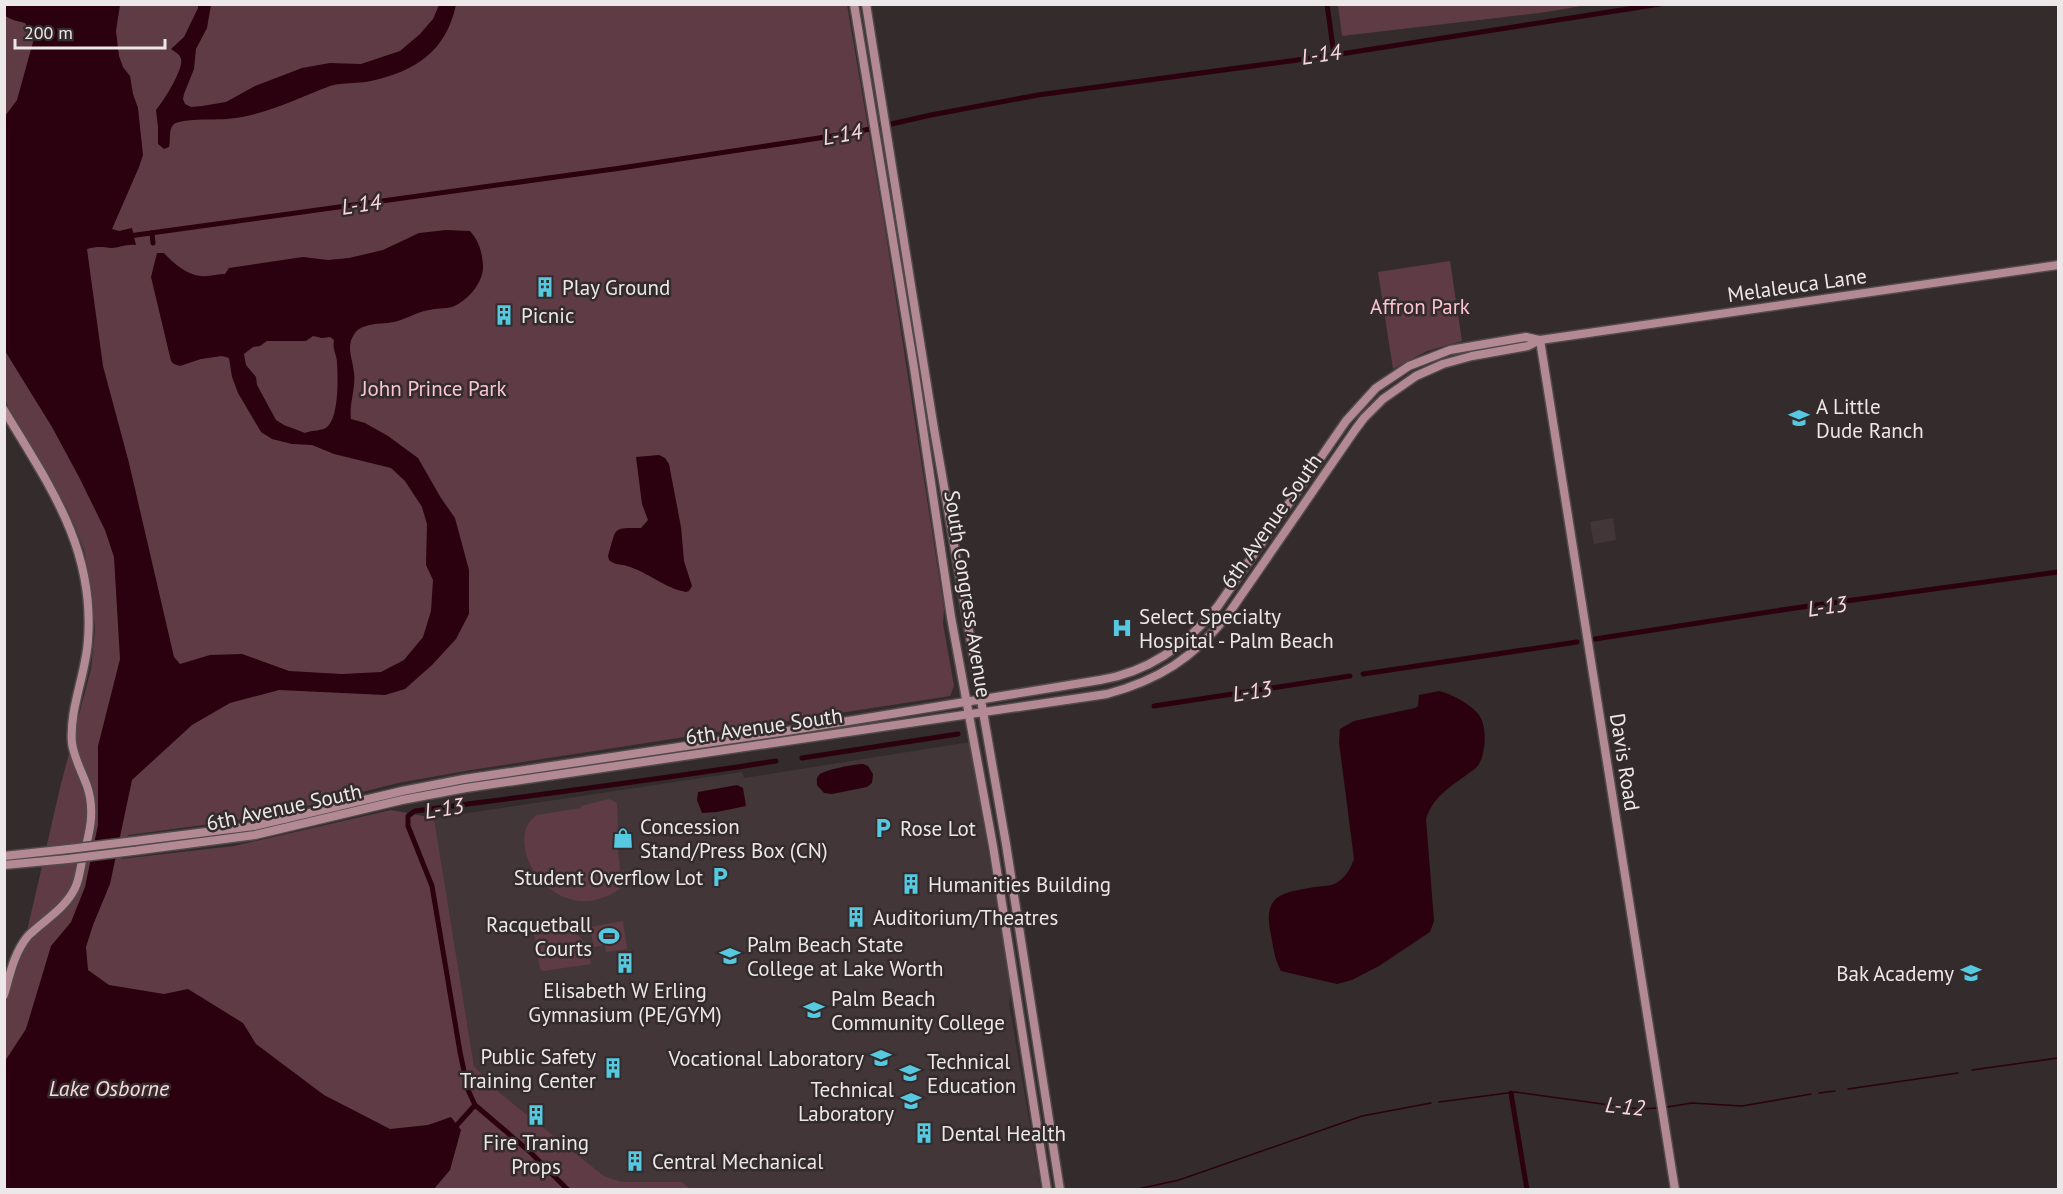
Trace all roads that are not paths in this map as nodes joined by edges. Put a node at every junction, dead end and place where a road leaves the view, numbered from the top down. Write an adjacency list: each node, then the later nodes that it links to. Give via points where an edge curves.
1 (854, 4): 7 (street, South Congress Avenue)
2 (867, 4): 9 (street, South Congress Avenue)
3 (2058, 265): 4 (street, Melaleuca Lane)
4 (1540, 340): 5 (street, Melaleuca Lane, via 1526,337 1450,350); 6 (street, Melaleuca Lane, via 1443,364); 22 (street, Davis Road)
5 (1387, 379): 12 (street, 6th Avenue South, via 1351,415 1218,606 1177,648 1147,666 1113,678)
6 (1393, 390): 14 (street, 6th Avenue South, via 1364,418 1227,616 1186,659 1134,687)
7 (920, 408): 9 (street); 10 (street, South Congress Avenue)
8 (4, 410): 19 (street, via 64,514 81,560 89,626 72,745 92,808 76,887 20,947)
9 (934, 429): 11 (street, South Congress Avenue)
10 (924, 430): 11 (street); 13 (street, South Congress Avenue)
11 (937, 448): 12 (street, South Congress Avenue)
12 (981, 700): 13 (street, 6th Avenue South); 14 (street, South Congress Avenue)
13 (967, 702): 15 (street, South Congress Avenue); 16 (street, 6th Avenue South, via 464,779 254,826)
14 (983, 712): 15 (street, 6th Avenue South); 21 (street, South Congress Avenue)
15 (969, 714): 16 (street, 6th Avenue South, via 466,788 255,835); 20 (street, South Congress Avenue)
16 (134, 846): 17 (street, 6th Avenue South, bridge); 18 (street, 6th Avenue South, bridge)
17 (4, 856)
18 (4, 866)
19 (4, 994)
20 (1047, 1190)
21 (1060, 1190)
22 (1675, 1190)

